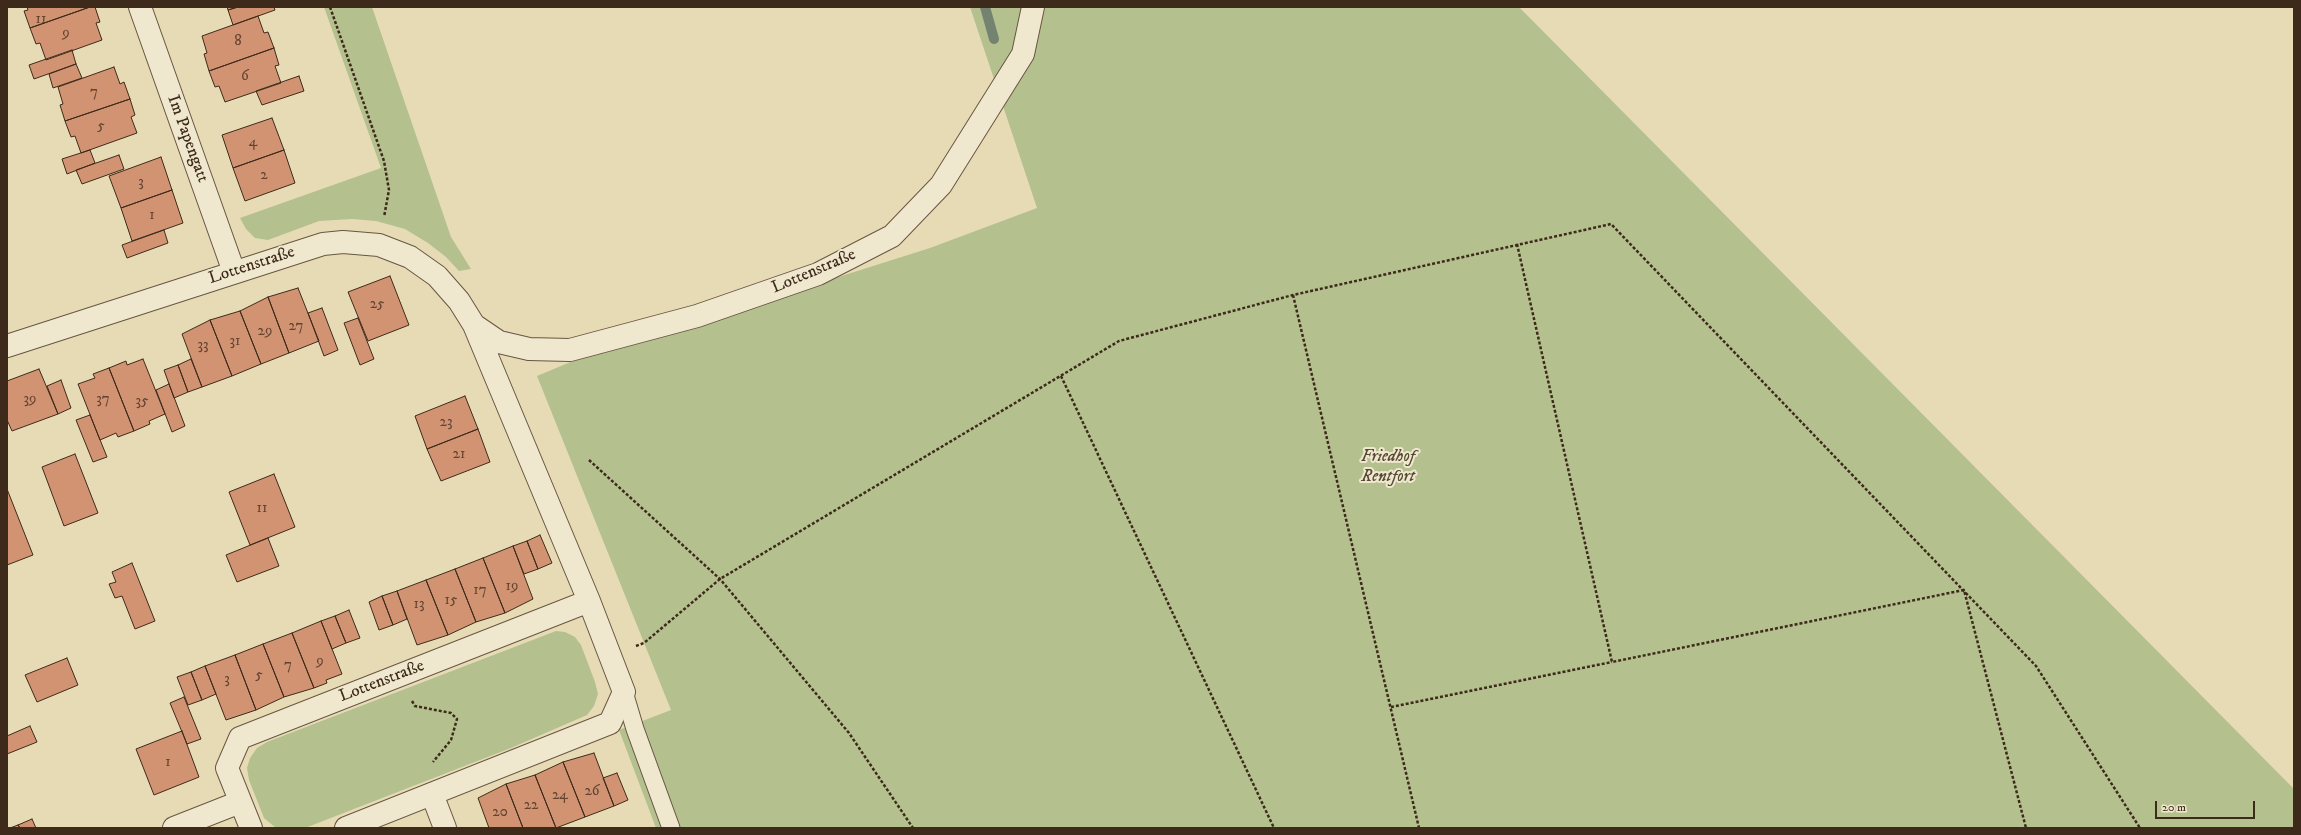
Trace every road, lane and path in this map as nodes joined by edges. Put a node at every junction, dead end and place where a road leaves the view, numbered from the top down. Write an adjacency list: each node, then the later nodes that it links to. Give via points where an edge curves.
1 (140, 7): 6 (street, Im Papengatt)
2 (330, 7): 5 (path, via 384,161 389,190)
3 (1033, 7): 8 (street, Lottenstraße, via 1023,54 941,185 892,236 810,277 697,316 570,350 529,349 499,342)
4 (1517, 244): 7 (path); 13 (path, via 1610,224); 16 (path)
5 (379, 245): 6 (street, Lottenstraße, via 343,242 323,244); 8 (street, Lottenstraße, via 410,257 437,276 459,301)
6 (234, 272): 9 (street, Lottenstraße)
7 (1293, 295): 10 (path, via 1119,341); 19 (path)
8 (474, 325): 14 (street, Lottenstraße)
9 (7, 346)
10 (1061, 376): 12 (path); 28 (path)
11 (589, 460): 12 (path)
12 (720, 579): 15 (path, via 644,643); 27 (path, via 849,733)
13 (1964, 590): 16 (path); 30 (path); 31 (path, via 2036,666)
14 (589, 601): 15 (street, Lottenstraße); 17 (street, Lottenstraße)
15 (610, 656): 18 (street, Lottenstraße)
16 (1612, 662): 19 (path)
17 (397, 677): 20 (path, via 415,706 451,713 457,719 451,740 427,770); 21 (street, Lottenstraße, via 240,738 227,768)
18 (624, 692): 20 (street, via 610,723); 26 (lane)
19 (1391, 707): 29 (path)
20 (432, 794): 24 (street); 25 (street)
21 (240, 802): 22 (street); 23 (street, Lottenstraße)
22 (174, 828)
23 (251, 828)
24 (346, 828)
25 (445, 828)
26 (671, 828)
27 (913, 828)
28 (1274, 828)
29 (1420, 828)
30 (2026, 828)
31 (2140, 828)

